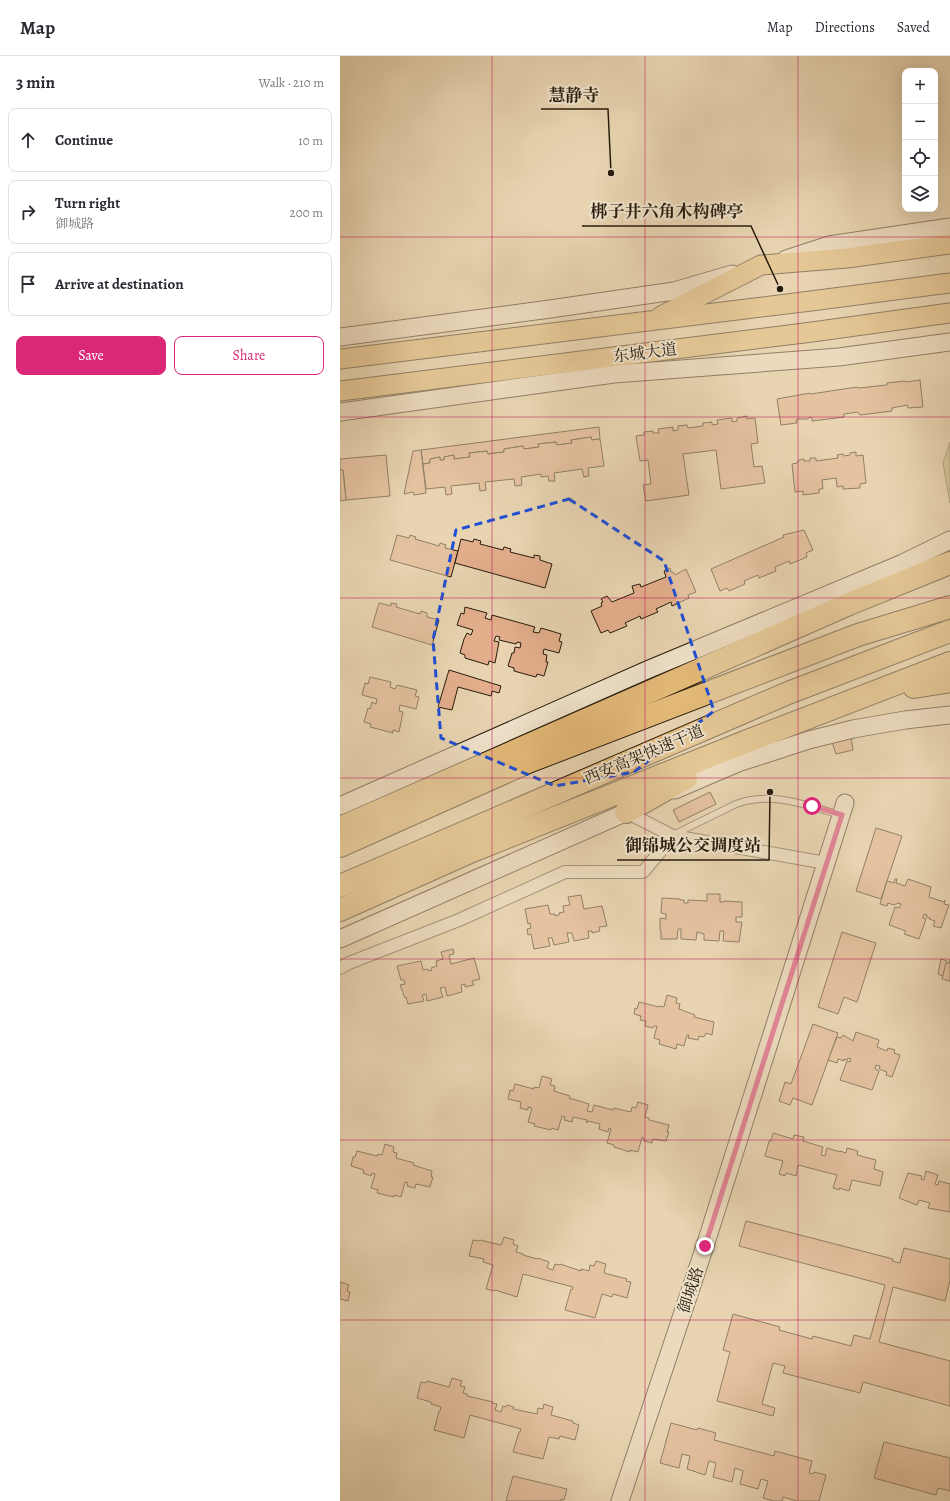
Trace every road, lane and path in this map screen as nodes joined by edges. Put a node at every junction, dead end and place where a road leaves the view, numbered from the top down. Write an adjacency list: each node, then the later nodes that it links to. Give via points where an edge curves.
1 (950, 227): 3 (street, via 829,245)
2 (950, 244): 3 (main road, via 846,258)
3 (767, 264): 6 (main road); 7 (street, via 674,291)
4 (950, 283): 6 (main road, 东城大道)
5 (950, 313): 10 (main road, 东城大道)
6 (649, 322): 9 (main road, 东城大道)
7 (340, 337)
8 (950, 342): 11 (street, via 839,357 614,374)
9 (340, 359)
10 (340, 392)
11 (340, 412)
12 (950, 540): 21 (street, via 903,563 647,670)
13 (950, 563): 24 (highway, via 849,604)
14 (950, 607): 26 (highway, 西安高架快速干道, via 858,635 528,762)
15 (950, 631): 28 (highway, 西安高架快速干道, via 788,693)
16 (950, 663): 18 (highway)
17 (950, 681): 18 (highway)
18 (863, 696): 20 (highway)
19 (950, 715): 23 (street, via 853,729 809,740 738,763)
20 (758, 737): 23 (highway); 29 (highway, via 472,851)
21 (340, 806)
22 (843, 809): 25 (lane, via 783,800 745,800); 27 (street, 御城路)
23 (626, 812): 25 (street); 30 (street)
24 (340, 828)
25 (673, 836): 27 (street); 31 (street, via 643,872 565,872 459,920)
26 (340, 846)
27 (826, 863): 32 (street, 御城路, via 705,1246)
28 (340, 886)
29 (340, 910)
30 (340, 939)
31 (340, 968)
32 (620, 1501)

